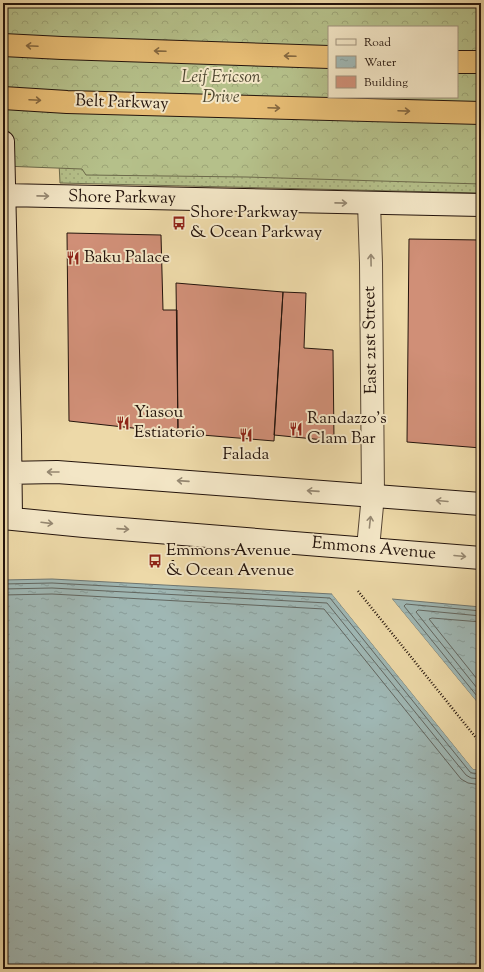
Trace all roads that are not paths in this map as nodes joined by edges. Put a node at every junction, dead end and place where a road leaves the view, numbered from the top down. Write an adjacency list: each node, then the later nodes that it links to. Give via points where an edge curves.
1 (3, 45): 2 (highway, one-way to 1)
2 (328, 57)
3 (458, 62): 4 (highway)
4 (481, 62)
5 (3, 98): 6 (highway, Belt Parkway, one-way to 6)
6 (481, 113)
7 (3, 142): 8 (main road)
8 (4, 195): 9 (main road, Shore Parkway, one-way to 9); 11 (main road)
9 (369, 203): 10 (main road, Shore Parkway); 12 (main road, East 21st Street, one-way to 9)
10 (481, 205)
11 (7, 473): 12 (main road, one-way to 11, via 57,472); 14 (main road)
12 (373, 495): 13 (main road, one-way to 12); 15 (main road, East 21st Street, one-way to 12)
13 (481, 504)
14 (7, 518): 15 (main road, Emmons Avenue, one-way to 15)
15 (368, 548): 16 (main road, Emmons Avenue, one-way to 16)
16 (481, 558)

